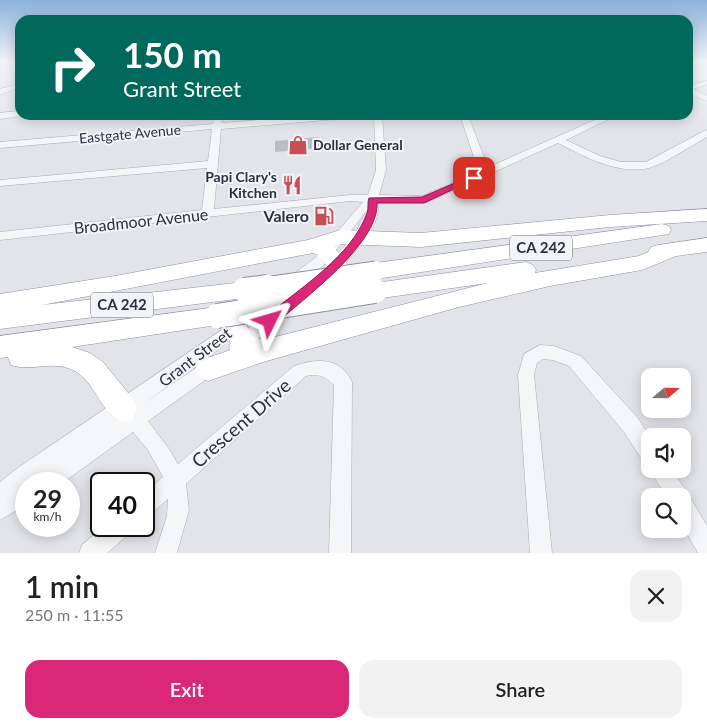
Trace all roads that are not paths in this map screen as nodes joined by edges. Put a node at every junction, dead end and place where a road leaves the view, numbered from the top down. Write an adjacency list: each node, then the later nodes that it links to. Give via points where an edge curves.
1 (14, 88): 2 (street)
2 (0, 92)
3 (693, 92): 4 (street)
4 (707, 99)
5 (15, 114): 6 (street)
6 (0, 116)
7 (217, 120): 12 (street)
8 (289, 120): 12 (street, Eastgate Avenue)
9 (378, 120): 19 (street, Grant Street, via 381,170)
10 (466, 120): 17 (street, via 482,167)
11 (602, 120): 14 (street)
12 (216, 126): 15 (street, Eastgate Avenue); 16 (street)
13 (707, 133): 14 (street, via 648,165 621,165 596,158)
14 (560, 140): 17 (street)
15 (0, 145)
16 (212, 164): 18 (street); 20 (street)
17 (489, 171): 19 (street, via 424,200)
18 (0, 184)
19 (372, 200): 20 (street, Broadmoor Avenue, via 350,198); 25 (street, Grant Street, via 373,212)
20 (208, 213): 23 (street, Broadmoor Avenue)
21 (707, 215): 25 (highway, via 610,221)
22 (707, 224): 27 (highway, CA 242)
23 (0, 236)
24 (707, 246): 26 (highway, CA 242)
25 (335, 248): 28 (highway); 30 (street, Grant Street)
26 (672, 250): 27 (highway, CA 242); 30 (highway, via 642,263 560,276 459,298)
27 (375, 281): 29 (highway, CA 242, bridge, via 244,290); 30 (highway, CA 242, bridge)
28 (0, 303)
29 (0, 319)
30 (240, 334): 31 (highway, CA 242); 33 (highway); 34 (street, Grant Street, via 198,356)
31 (0, 347)
32 (0, 360): 34 (highway, via 56,355 73,359 88,366)
33 (208, 369): 34 (street, Grant Street)
34 (129, 415): 36 (street, Grant Street); 37 (street, via 143,428); 38 (street, Grant Street, via 26,474)
35 (641, 441): 48 (street, via 575,361 554,353 540,352 530,358 526,375)
36 (58, 472)
37 (176, 479): 39 (street, Crescent Drive); 46 (street, via 180,505); 47 (street, Crescent Drive, via 300,371 325,366 343,382)
38 (0, 495)
39 (155, 497)
40 (15, 500): 41 (street)
41 (0, 509)
42 (691, 520): 44 (street)
43 (108, 537): 45 (street)
44 (707, 548)
45 (90, 553)
46 (166, 553)
47 (340, 553)
48 (541, 553)

